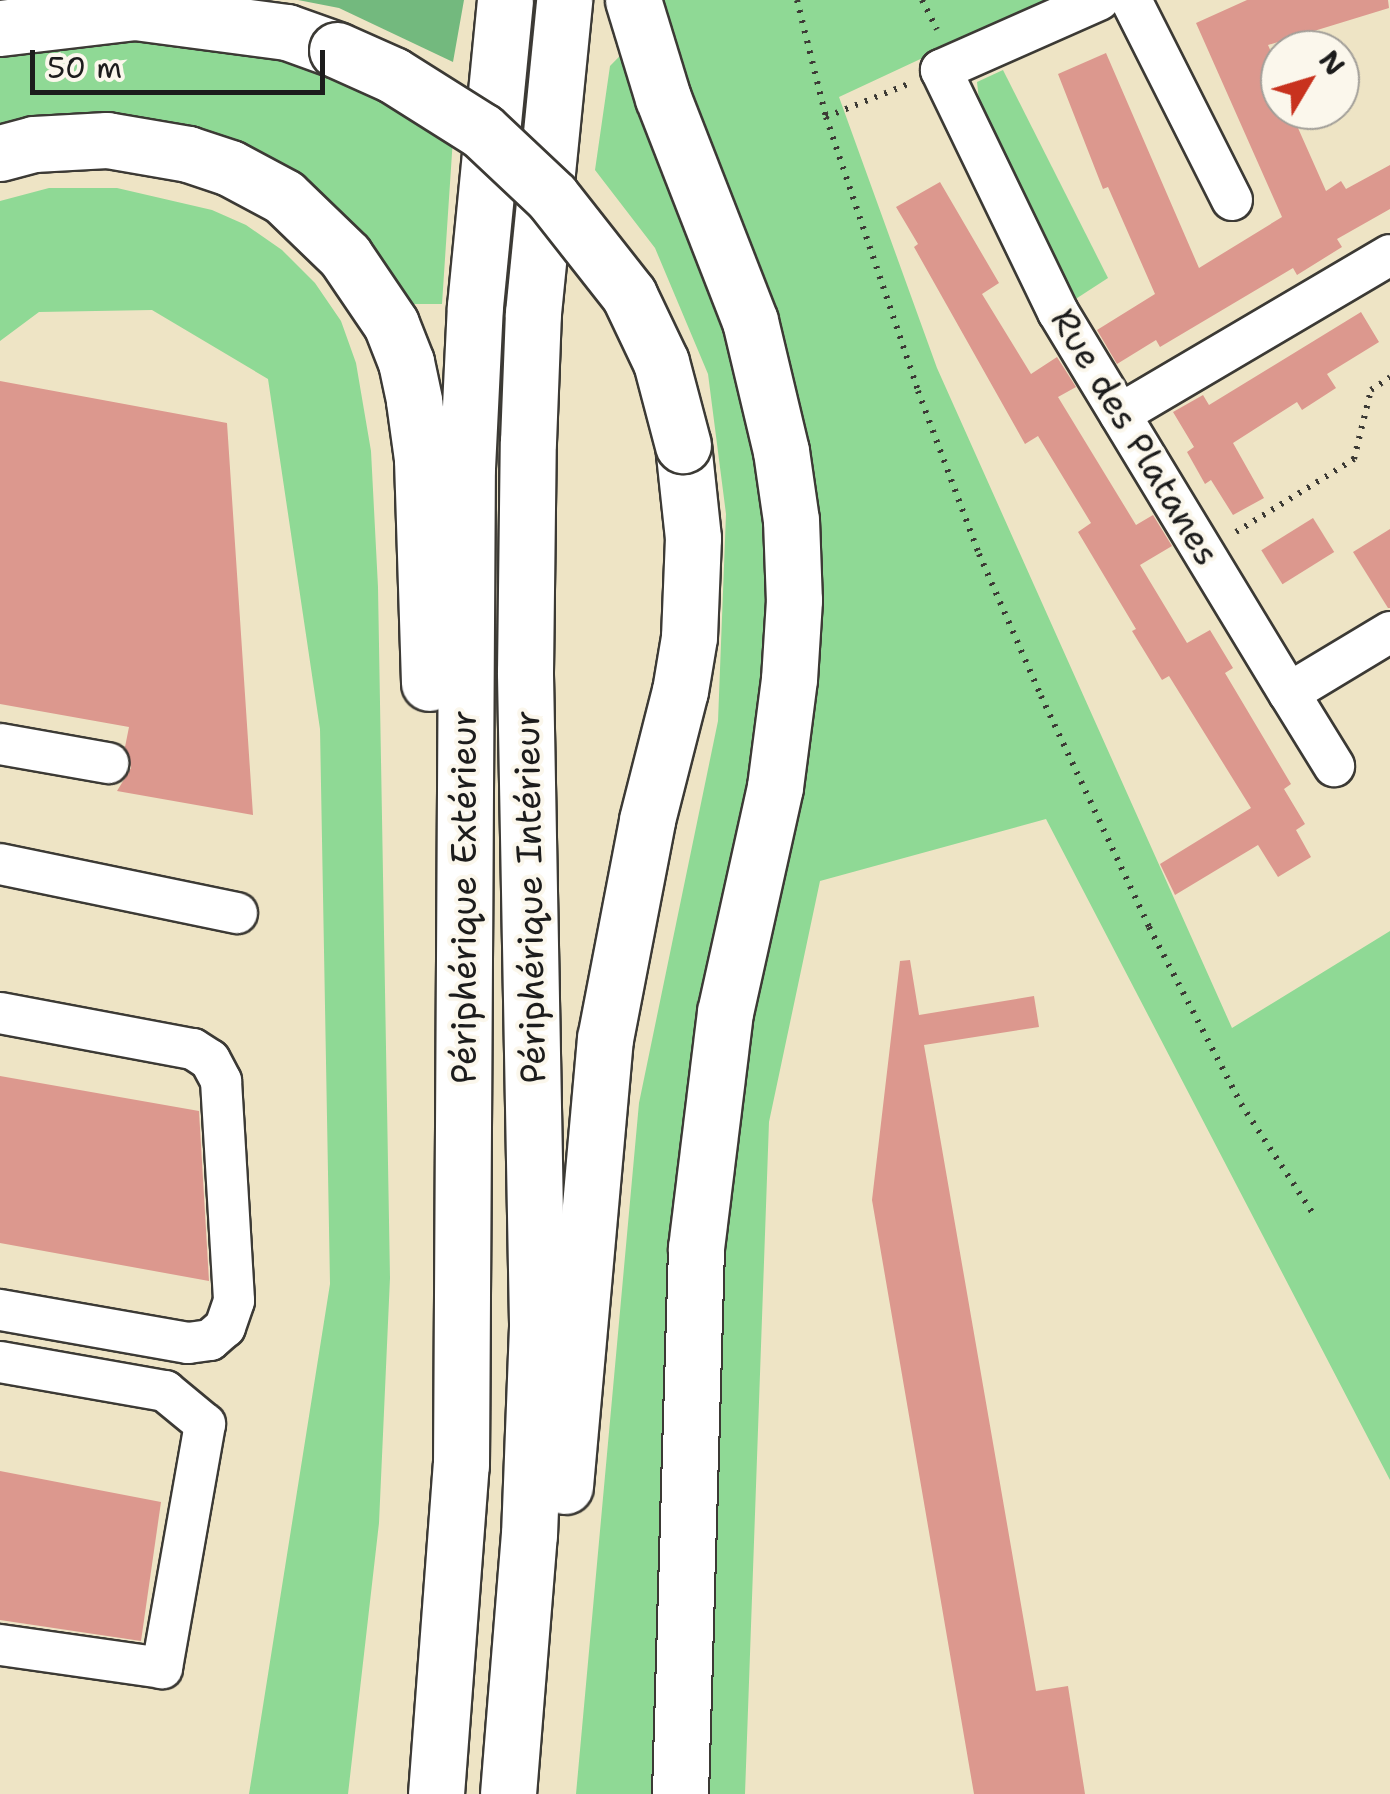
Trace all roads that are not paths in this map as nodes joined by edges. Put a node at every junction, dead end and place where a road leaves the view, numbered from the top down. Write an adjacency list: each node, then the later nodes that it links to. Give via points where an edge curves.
1 (504, 0): 19 (highway, Périphérique Extérieur, via 467,468)
2 (564, 0): 24 (highway, Périphérique Intérieur, via 533,313 528,442 524,672 536,1323 529,1535)
3 (633, 0): 26 (highway, via 663,98 750,322 781,451 794,600 775,787 725,1012 696,1248)
4 (1100, 0): 10 (street, Rue des Platanes, via 941,70 1058,312)
5 (1131, 0): 8 (street)
6 (0, 28): 25 (highway, bridge, via 135,12 287,32 393,75 482,131 552,197 628,295 661,362 683,446 693,538 689,637 604,1038 563,1512)
7 (0, 153): 19 (highway, via 107,140 230,168 304,212 371,290 391,324 406,362 422,460 439,998)
8 (1232, 200)
9 (1390, 254): 10 (street)
10 (1120, 414): 12 (street, Rue des Platanes)
11 (1390, 632): 12 (street)
12 (1290, 692): 15 (street, Rue des Platanes)
13 (0, 744): 14 (street)
14 (108, 763)
15 (1334, 766)
16 (0, 864): 17 (street)
17 (237, 913)
18 (0, 1013): 20 (street, via 193,1049 210,1060 220,1080 234,1300 226,1327 210,1340 188,1343)
19 (464, 1033): 23 (highway, Périphérique Extérieur, via 460,1464)
20 (0, 1310)
21 (0, 1362): 22 (street, via 165,1391 205,1424 162,1668)
22 (0, 1646)
23 (436, 1794)
24 (508, 1794)
25 (527, 1794)
26 (680, 1794)

